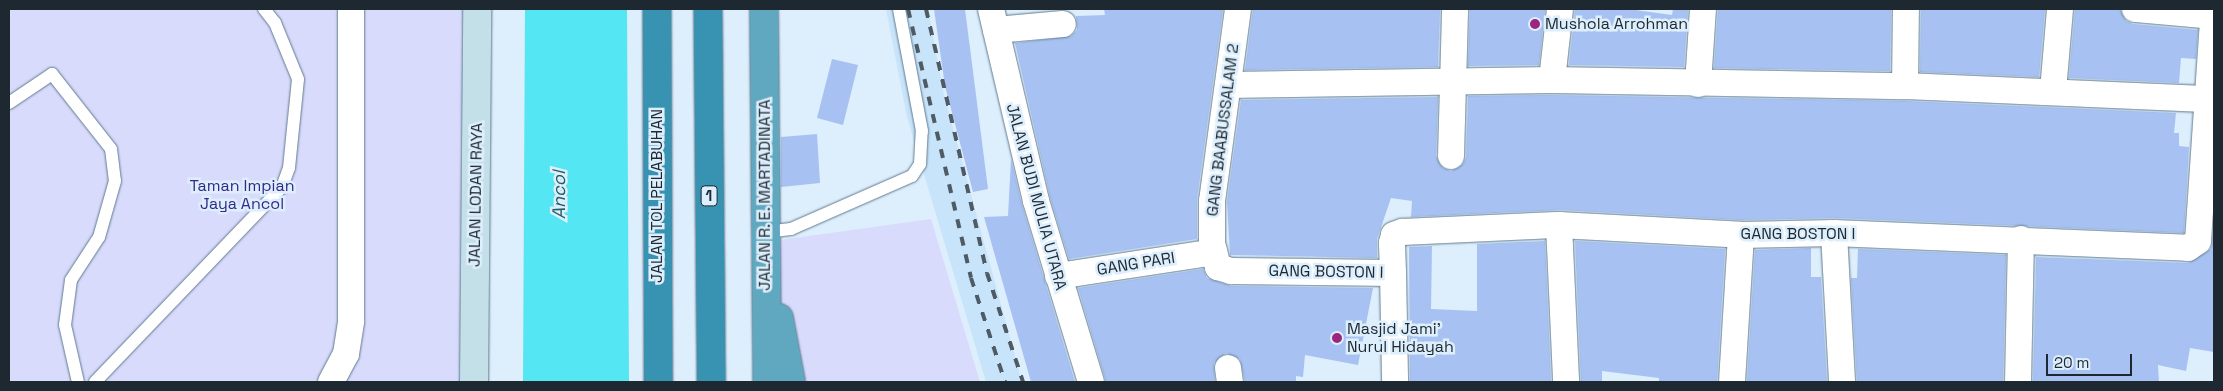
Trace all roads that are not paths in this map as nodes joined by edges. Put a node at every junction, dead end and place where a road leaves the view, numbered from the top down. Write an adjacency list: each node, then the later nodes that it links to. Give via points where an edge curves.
1 (264, 9): 38 (lane, via 298,79 289,168 282,187)
2 (351, 9): 39 (street, via 351,321 346,354)
3 (478, 9): 40 (main road, JALAN LODAN RAYA)
4 (657, 9): 41 (highway, JALAN TOL PELABUHAN)
5 (708, 9): 42 (highway, 1)
6 (713, 9): 42 (highway, 1)
7 (764, 9): 32 (highway, JALAN R. E. MARTADINATA)
8 (899, 9): 32 (lane, via 922,131 920,164 912,176)
9 (1238, 9): 22 (street, GANG BAABUSSALAM 2)
10 (1455, 9): 20 (street)
11 (1560, 9): 19 (street)
12 (1703, 9): 21 (street)
13 (1906, 9): 23 (street)
14 (2060, 9): 24 (street)
15 (2135, 9): 16 (street)
16 (2214, 13): 25 (street, GANG BOSTON I)
17 (993, 19): 18 (street); 36 (street, JALAN BUDI MULIA UTARA, via 1014,115)
18 (1063, 24)
19 (1552, 80): 20 (street); 21 (street)
20 (1456, 81): 22 (street); 27 (street)
21 (1698, 84): 23 (street)
22 (1228, 85): 34 (street, GANG BAABUSSALAM 2, via 1212,201)
23 (1905, 86): 24 (street)
24 (2052, 91): 25 (street)
25 (2205, 99): 28 (street, GANG BOSTON I)
26 (9, 103): 37 (lane, via 52,74 111,149 115,181 99,237 71,280 65,325)
27 (1451, 156)
28 (2208, 173): 33 (street, GANG BOSTON I, via 2198,241 2188,248)
29 (1559, 225): 31 (street, GANG BOSTON I); 35 (street, GANG BOSTON I, via 1402,232 1394,235 1392,243); 47 (street)
30 (1834, 233): 31 (street, GANG BOSTON I); 33 (street, GANG BOSTON I); 49 (street)
31 (1741, 235): 48 (street)
32 (766, 237): 43 (highway, JALAN R. E. MARTADINATA); 44 (highway)
33 (2021, 238): 50 (street)
34 (1214, 252): 35 (street, GANG BOSTON I, via 1222,270); 36 (street, GANG PARI)
35 (1393, 272): 46 (street)
36 (1058, 276): 45 (street, JALAN BUDI MULIA UTARA)
37 (78, 382)
38 (95, 382)
39 (331, 382)
40 (474, 382)
41 (658, 382)
42 (712, 382)
43 (767, 382)
44 (791, 382)
45 (1091, 382)
46 (1394, 382)
47 (1566, 382)
48 (1732, 382)
49 (1842, 382)
50 (2018, 382)

